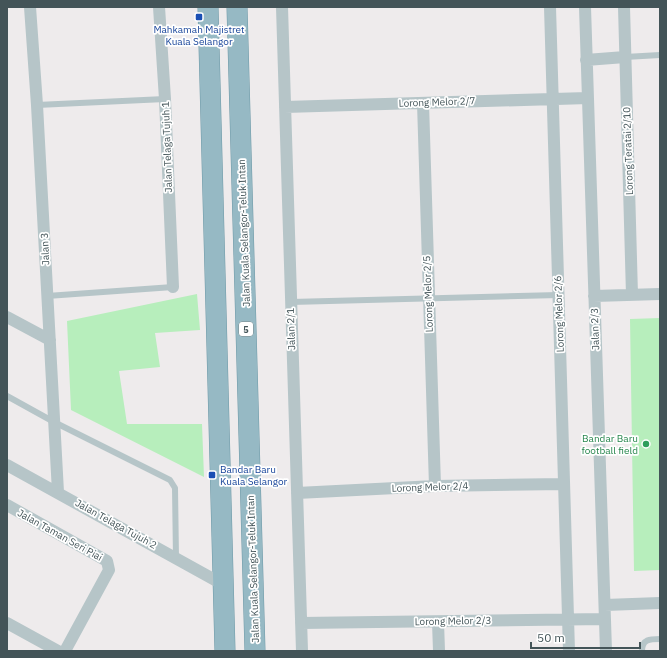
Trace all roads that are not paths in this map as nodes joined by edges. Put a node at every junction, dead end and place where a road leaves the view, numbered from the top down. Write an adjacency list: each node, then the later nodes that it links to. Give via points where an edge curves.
1 (30, 7): 16 (street, Jalan 3)
2 (159, 7): 13 (street, Jalan Telaga Tujuh 1)
3 (208, 7): 37 (highway)
4 (237, 7): 49 (highway, Jalan Kuala Selangor-Teluk Intan / 5)
5 (282, 7): 17 (street, Jalan 2/1)
6 (550, 7): 14 (street, Lorong Melor 2/6)
7 (585, 7): 11 (street, Jalan 2/3)
8 (624, 7): 10 (street, Lorong Teratai 2/10)
9 (660, 55): 10 (lane)
10 (625, 57): 11 (street); 21 (street, Lorong Teratai 2/10)
11 (586, 60): 12 (street, Jalan 2/3)
12 (588, 98): 14 (street, Lorong Melor 2/7); 23 (street, Jalan 2/3)
13 (165, 99): 16 (lane); 18 (street, Jalan Telaga Tujuh 1)
14 (553, 99): 15 (street, Lorong Melor 2/7); 19 (street, Lorong Melor 2/6)
15 (423, 103): 17 (street, Lorong Melor 2/7); 24 (street, Lorong Melor 2/5)
16 (37, 105): 22 (street, Jalan 3)
17 (285, 107): 25 (street, Jalan 2/1)
18 (173, 287): 22 (lane)
19 (559, 294): 24 (lane); 31 (street, Lorong Melor 2/6)
20 (660, 294): 21 (street)
21 (632, 295): 23 (street)
22 (47, 296): 27 (street, Jalan 3)
23 (594, 296): 39 (street, Jalan 2/3)
24 (428, 298): 25 (lane); 32 (street, Lorong Melor 2/5)
25 (290, 302): 34 (street, Jalan 2/1)
26 (7, 317): 27 (street)
27 (50, 340): 29 (street, Jalan 3)
28 (7, 396): 29 (lane)
29 (54, 422): 33 (street, Jalan 3); 36 (lane, via 170,480 175,488)
30 (7, 465): 33 (street, Jalan Telaga Tujuh 2)
31 (564, 484): 32 (street, Lorong Melor 2/4); 40 (street, Lorong Melor 2/6)
32 (435, 486): 34 (street, Lorong Melor 2/4)
33 (58, 492): 36 (street, Jalan Telaga Tujuh 2)
34 (297, 493): 44 (street, Jalan 2/1)
35 (7, 505): 47 (street, Jalan Taman Seri Piai, via 107,561 109,570)
36 (176, 558): 37 (street, Jalan Telaga Tujuh 2)
37 (224, 585): 48 (highway)
38 (660, 603): 39 (street)
39 (605, 605): 41 (street, Jalan 2/3)
40 (568, 620): 41 (street, Lorong Melor 2/3); 42 (street, Lorong Melor 2/3); 52 (street, Lorong Melor 2/6)
41 (605, 620): 53 (street, Jalan 2/3)
42 (438, 622): 44 (street, Lorong Melor 2/3); 51 (street)
43 (7, 623): 46 (street)
44 (301, 623): 50 (street, Jalan 2/1)
45 (660, 639): 54 (lane, via 646,641)
46 (58, 651)
47 (65, 651)
48 (225, 651)
49 (255, 651)
50 (302, 651)
51 (439, 651)
52 (569, 651)
53 (606, 651)
54 (642, 651)

